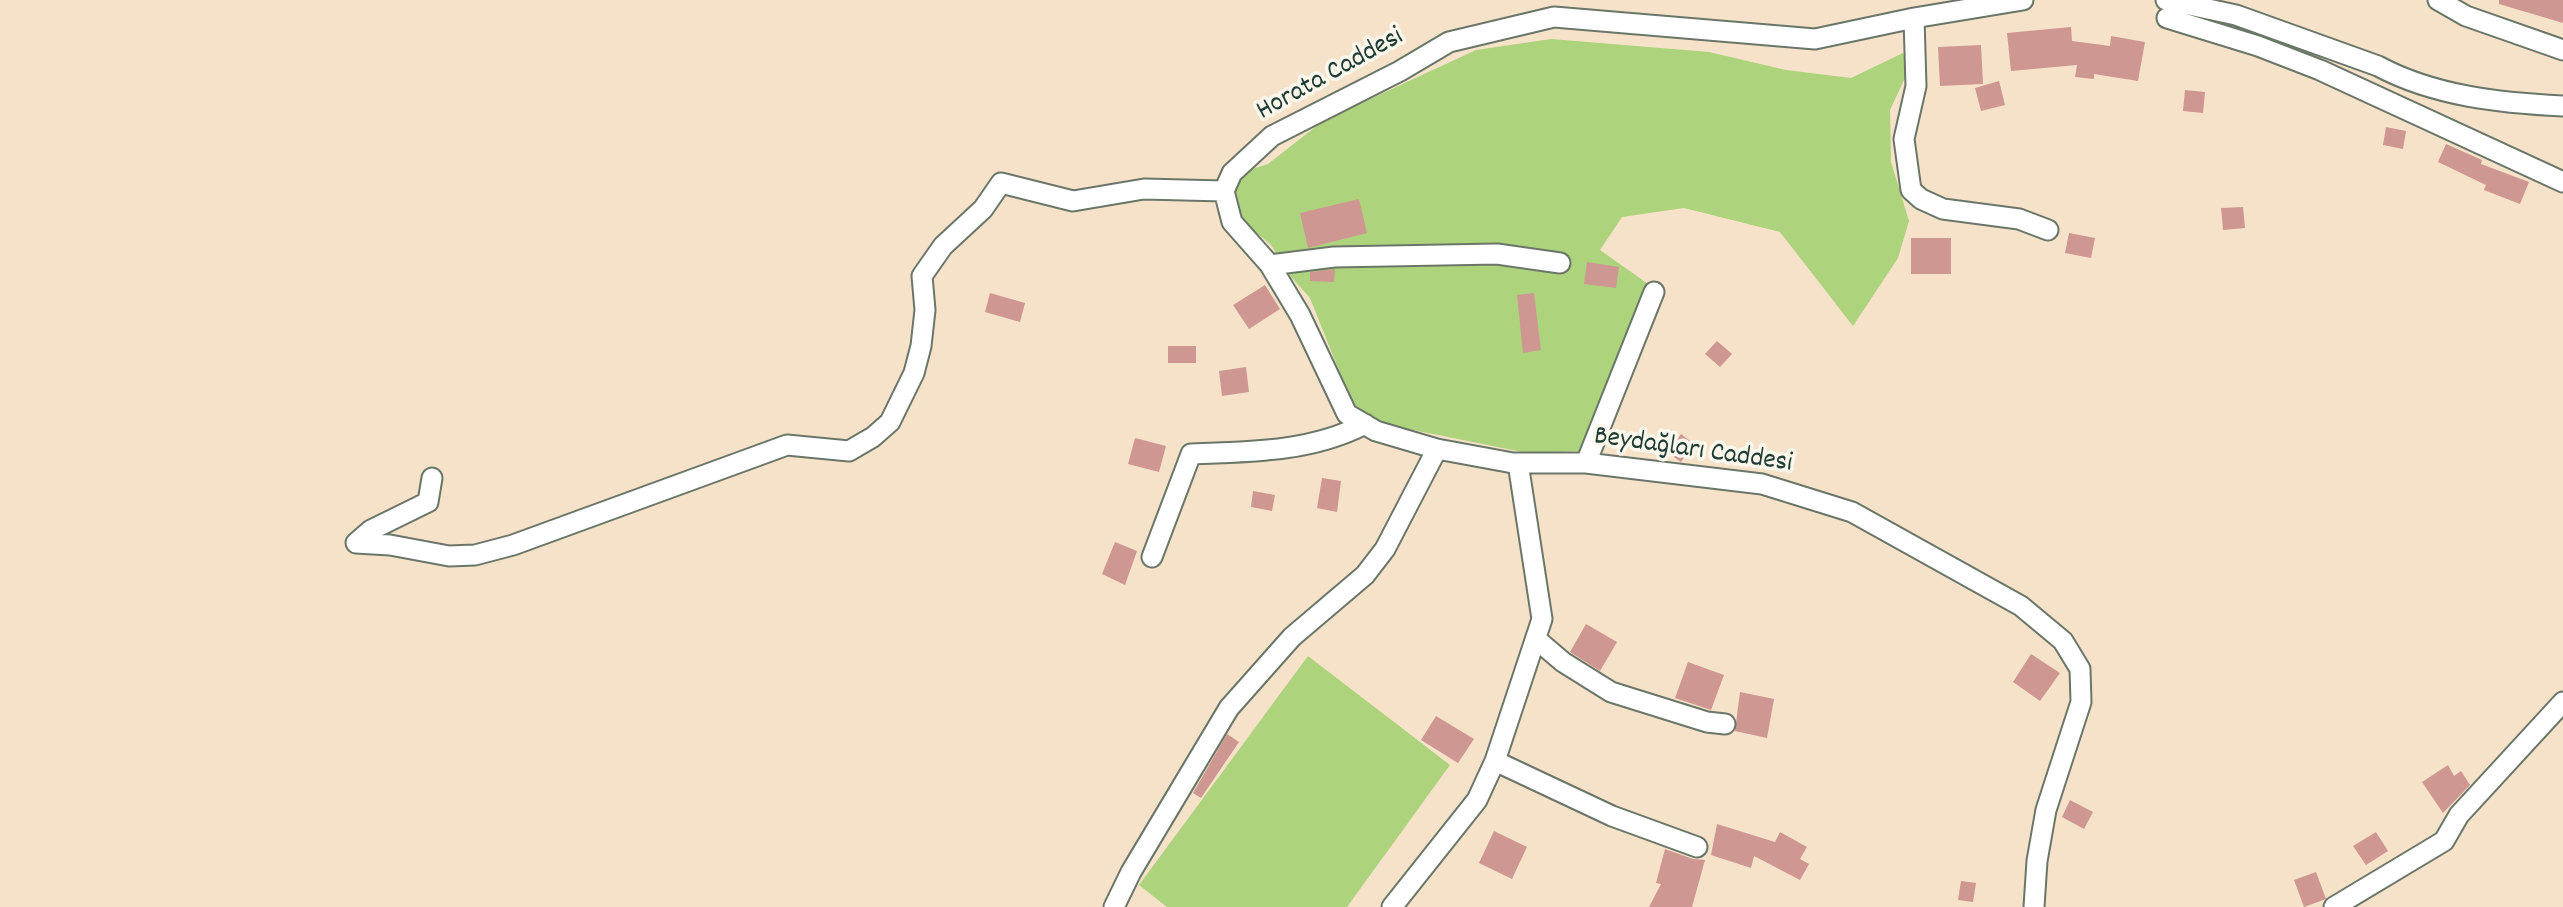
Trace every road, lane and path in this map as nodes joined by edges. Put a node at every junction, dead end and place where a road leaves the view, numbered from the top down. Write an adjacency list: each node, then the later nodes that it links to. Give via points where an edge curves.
1 (2023, 0): 4 (street, Horata Caddesi)
2 (2438, 0): 5 (street, via 2466,16)
3 (2166, 9): 6 (street, via 2236,15 2460,96); 7 (street, via 2320,70)
4 (1914, 18): 8 (street, Horata Caddesi, via 1815,39 1554,17 1449,42 1272,136 1231,173); 9 (street, via 1916,86 1904,139 1911,190 1943,209 2019,219)
5 (2563, 50)
6 (2563, 106)
7 (2563, 182)
8 (1224, 191): 11 (street, Beydağları Caddesi, via 1231,222); 17 (street, via 1144,189 1073,201 1001,183 922,276 925,310 914,373 890,422 849,451 787,445 475,555 449,556 356,543 371,530 428,502)
9 (2048, 230)
10 (1560, 263): 11 (street, via 1497,254 1334,257)
11 (1270, 265): 13 (street, Beydağları Caddesi, via 1300,315 1347,414)
12 (1654, 292): 16 (street)
13 (1365, 424): 14 (street, Beydağları Caddesi); 18 (street, via 1342,436 1273,451 1191,454)
14 (1437, 449): 15 (street, Beydağları Caddesi); 24 (street, via 1385,549 1365,575 1292,637 1229,708)
15 (1518, 463): 16 (street, Beydağları Caddesi); 19 (street, via 1542,619)
16 (1586, 463): 26 (street, Beydağları Caddesi, via 1762,485 1852,512 2021,606 2063,641 2080,669 2081,702 2046,810)
17 (432, 478)
18 (1152, 557)
19 (1535, 639): 21 (street, via 1611,692); 22 (street)
20 (2563, 702): 27 (street, via 2459,815 2444,841)
21 (1725, 724)
22 (1495, 761): 23 (street, via 1612,816); 25 (street, via 1477,800)
23 (1697, 847)
24 (1114, 907)
25 (1392, 907)
26 (2034, 907)
27 (2334, 907)

